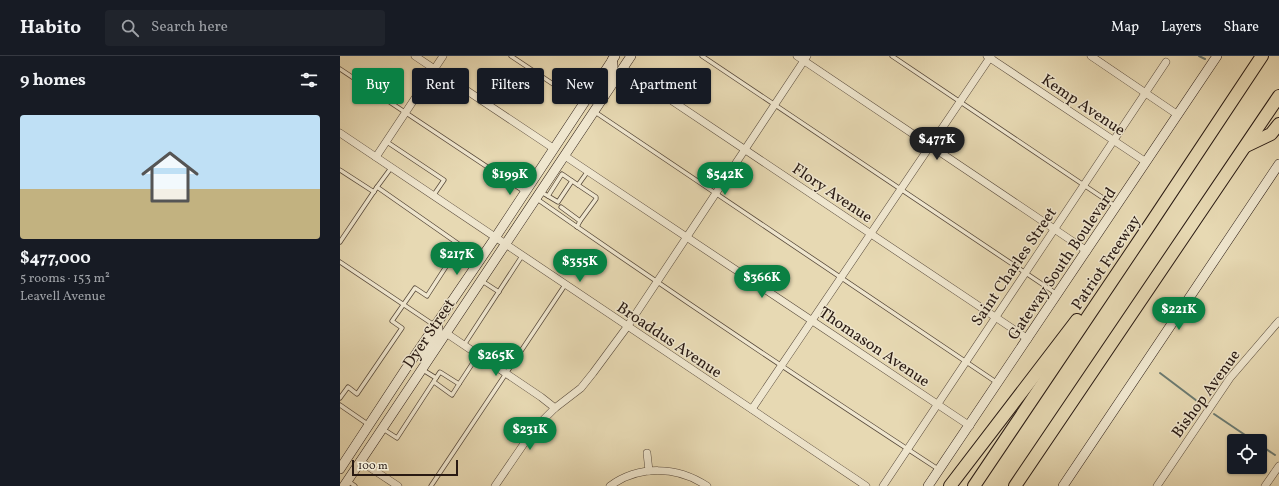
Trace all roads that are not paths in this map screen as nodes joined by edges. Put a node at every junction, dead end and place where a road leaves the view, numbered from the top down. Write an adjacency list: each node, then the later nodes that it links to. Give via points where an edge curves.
1 (416, 56): 16 (street)
2 (444, 56): 17 (street)
3 (511, 56): 22 (lane)
4 (622, 56): 19 (main road)
5 (631, 56): 19 (main road, Dyer Street)
6 (702, 56): 30 (lane)
7 (797, 56): 14 (street)
8 (892, 56): 26 (lane)
9 (1091, 56): 24 (street)
10 (1217, 56): 33 (main road, Gateway South Boulevard)
11 (1262, 56): 65 (highway, Patriot Freeway)
12 (611, 57): 18 (main road, Dyer Street); 31 (main road, via 613,70 598,95)
13 (989, 57): 26 (street); 36 (street, Kemp Avenue)
14 (805, 58): 30 (street); 38 (street)
15 (1166, 62): 24 (street, Saint Charles Street)
16 (434, 68)
17 (436, 68)
18 (604, 68)
19 (623, 68)
20 (340, 69): 32 (lane)
21 (616, 78): 31 (main road, Dyer Street)
22 (552, 83)
23 (469, 92): 40 (street)
24 (1145, 93): 33 (street); 36 (street, Saint Charles Street)
25 (1279, 96): 39 (highway)
26 (960, 102): 38 (street); 52 (lane)
27 (412, 103): 32 (street)
28 (583, 104): 40 (main road, Dyer Street)
29 (677, 104): 41 (street, Flory Avenue)
30 (774, 104): 41 (street); 54 (lane)
31 (596, 108): 42 (main road, Dyer Street); 57 (lane)
32 (406, 112): 37 (street); 56 (lane)
33 (1178, 115): 44 (main road, Gateway South Boulevard)
34 (1279, 124): 39 (highway, via 1271,134)
35 (340, 133): 43 (street, Broaddus Avenue)
36 (1114, 140): 44 (street, Kemp Avenue); 52 (street, Saint Charles Street)
37 (386, 142): 43 (street); 59 (lane, via 444,180)
38 (930, 146): 54 (street); 67 (street)
39 (1246, 146): 128 (highway)
40 (554, 148): 56 (main road, Dyer Street)
41 (745, 149): 57 (street); 68 (street, Flory Avenue)
42 (564, 156): 48 (street, Thomason Avenue); 49 (main road, Dyer Street)
43 (376, 157): 46 (street, Broaddus Avenue)
44 (1146, 162): 61 (main road, Gateway South Boulevard)
45 (1279, 164): 129 (main road)
46 (391, 167): 53 (lane); 59 (street, Broaddus Avenue)
47 (340, 170): 55 (lane)
48 (588, 171): 51 (lane); 69 (street, Thomason Avenue)
49 (554, 178): 50 (lane, via 562,174); 58 (main road, Dyer Street)
50 (572, 181): 51 (lane); 60 (lane)
51 (578, 185): 64 (lane, via 596,197)
52 (1084, 185): 61 (lane); 67 (street, Saint Charles Street)
53 (377, 187): 55 (lane); 83 (lane, via 460,246 427,296 415,288)
54 (901, 189): 68 (street); 76 (lane)
55 (374, 192): 71 (lane)
56 (525, 192): 70 (main road, Dyer Street)
57 (715, 193): 69 (street); 77 (lane)
58 (541, 195): 60 (lane); 63 (lane); 72 (main road, Dyer Street)
59 (433, 196): 70 (street, Broaddus Avenue)
60 (558, 202): 62 (lane)
61 (1117, 206): 73 (main road, Gateway South Boulevard)
62 (560, 207): 63 (lane); 64 (lane)
63 (557, 213): 66 (lane)
64 (580, 221): 66 (lane)
65 (1151, 223): 117 (highway); 127 (highway, Patriot Freeway)
66 (577, 227): 79 (lane)
67 (1055, 229): 73 (street); 76 (street, Saint Charles Street)
68 (871, 234): 77 (street); 84 (street, Flory Avenue)
69 (686, 237): 79 (street); 85 (street, Thomason Avenue)
70 (495, 238): 72 (street, Broaddus Avenue); 87 (main road, Dyer Street)
71 (340, 242)
72 (505, 244): 74 (street, Broaddus Avenue); 78 (main road, Dyer Street)
73 (1087, 251): 82 (main road, Gateway South Boulevard)
74 (522, 256): 80 (street, Broaddus Avenue); 81 (lane)
75 (340, 262): 83 (lane)
76 (1026, 273): 82 (lane); 84 (street, Saint Charles Street)
77 (841, 278): 85 (street); 93 (lane)
78 (481, 280): 81 (lane); 89 (main road, Dyer Street)
79 (656, 282): 88 (street); 94 (lane)
80 (565, 285): 88 (street, Broaddus Avenue); 96 (lane)
81 (499, 292): 91 (lane)
82 (1058, 294): 90 (main road, Gateway South Boulevard)
83 (404, 304): 87 (lane); 101 (lane, via 392,321 402,328 357,394 348,387)
84 (996, 317): 90 (street, Flory Avenue); 93 (street, Saint Charles Street)
85 (812, 321): 94 (street); 103 (street, Thomason Avenue)
86 (1279, 321): 130 (street, Bishop Avenue, via 1230,378)
87 (435, 325): 95 (main road, via 438,333 424,357); 106 (main road, Dyer Street)
88 (627, 326): 104 (street, via 593,374 576,392); 105 (street, Broaddus Avenue)
89 (446, 333): 91 (street); 95 (main road, Dyer Street)
90 (1028, 339): 99 (main road, Gateway South Boulevard)
91 (464, 344): 92 (street)
92 (478, 354): 96 (street); 100 (lane)
93 (966, 362): 99 (lane); 103 (street, Saint Charles Street)
94 (781, 366): 105 (street); 109 (lane)
95 (422, 369): 97 (lane); 108 (main road, Dyer Street)
96 (506, 373): 104 (street); 120 (lane)
97 (436, 378): 98 (lane); 100 (lane, via 440,372)
98 (434, 382): 100 (lane, via 452,395); 108 (lane, via 397,438)
99 (998, 383): 107 (main road, Gateway South Boulevard)
100 (459, 384)
101 (340, 398)
102 (340, 405): 106 (lane)
103 (938, 405): 107 (street, Thomason Avenue); 109 (street, Saint Charles Street)
104 (555, 408): 121 (street, via 534,429)
105 (752, 410): 124 (street, Broaddus Avenue)
106 (369, 425): 111 (main road, Dyer Street); 112 (main road, via 365,442 358,451 357,457)
107 (970, 426): 115 (main road, Gateway South Boulevard)
108 (382, 428): 112 (main road, Dyer Street)
109 (908, 450): 115 (lane); 125 (street, Saint Charles Street)
110 (647, 453): 116 (street)
111 (343, 457): 114 (main road, Dyer Street)
112 (360, 461): 118 (main road, Dyer Street); 119 (street)
113 (1279, 466): 131 (street)
114 (340, 469)
115 (939, 470): 126 (main road, Gateway South Boulevard)
116 (649, 471): 122 (street, via 633,474); 123 (street, via 677,472)
117 (953, 482)
118 (349, 484)
119 (398, 486)
120 (431, 486)
121 (496, 486)
122 (610, 486)
123 (706, 486)
124 (866, 486)
125 (883, 486)
126 (928, 486)
127 (974, 486)
128 (1015, 486)
129 (1063, 486)
130 (1157, 486)
131 (1265, 486)

